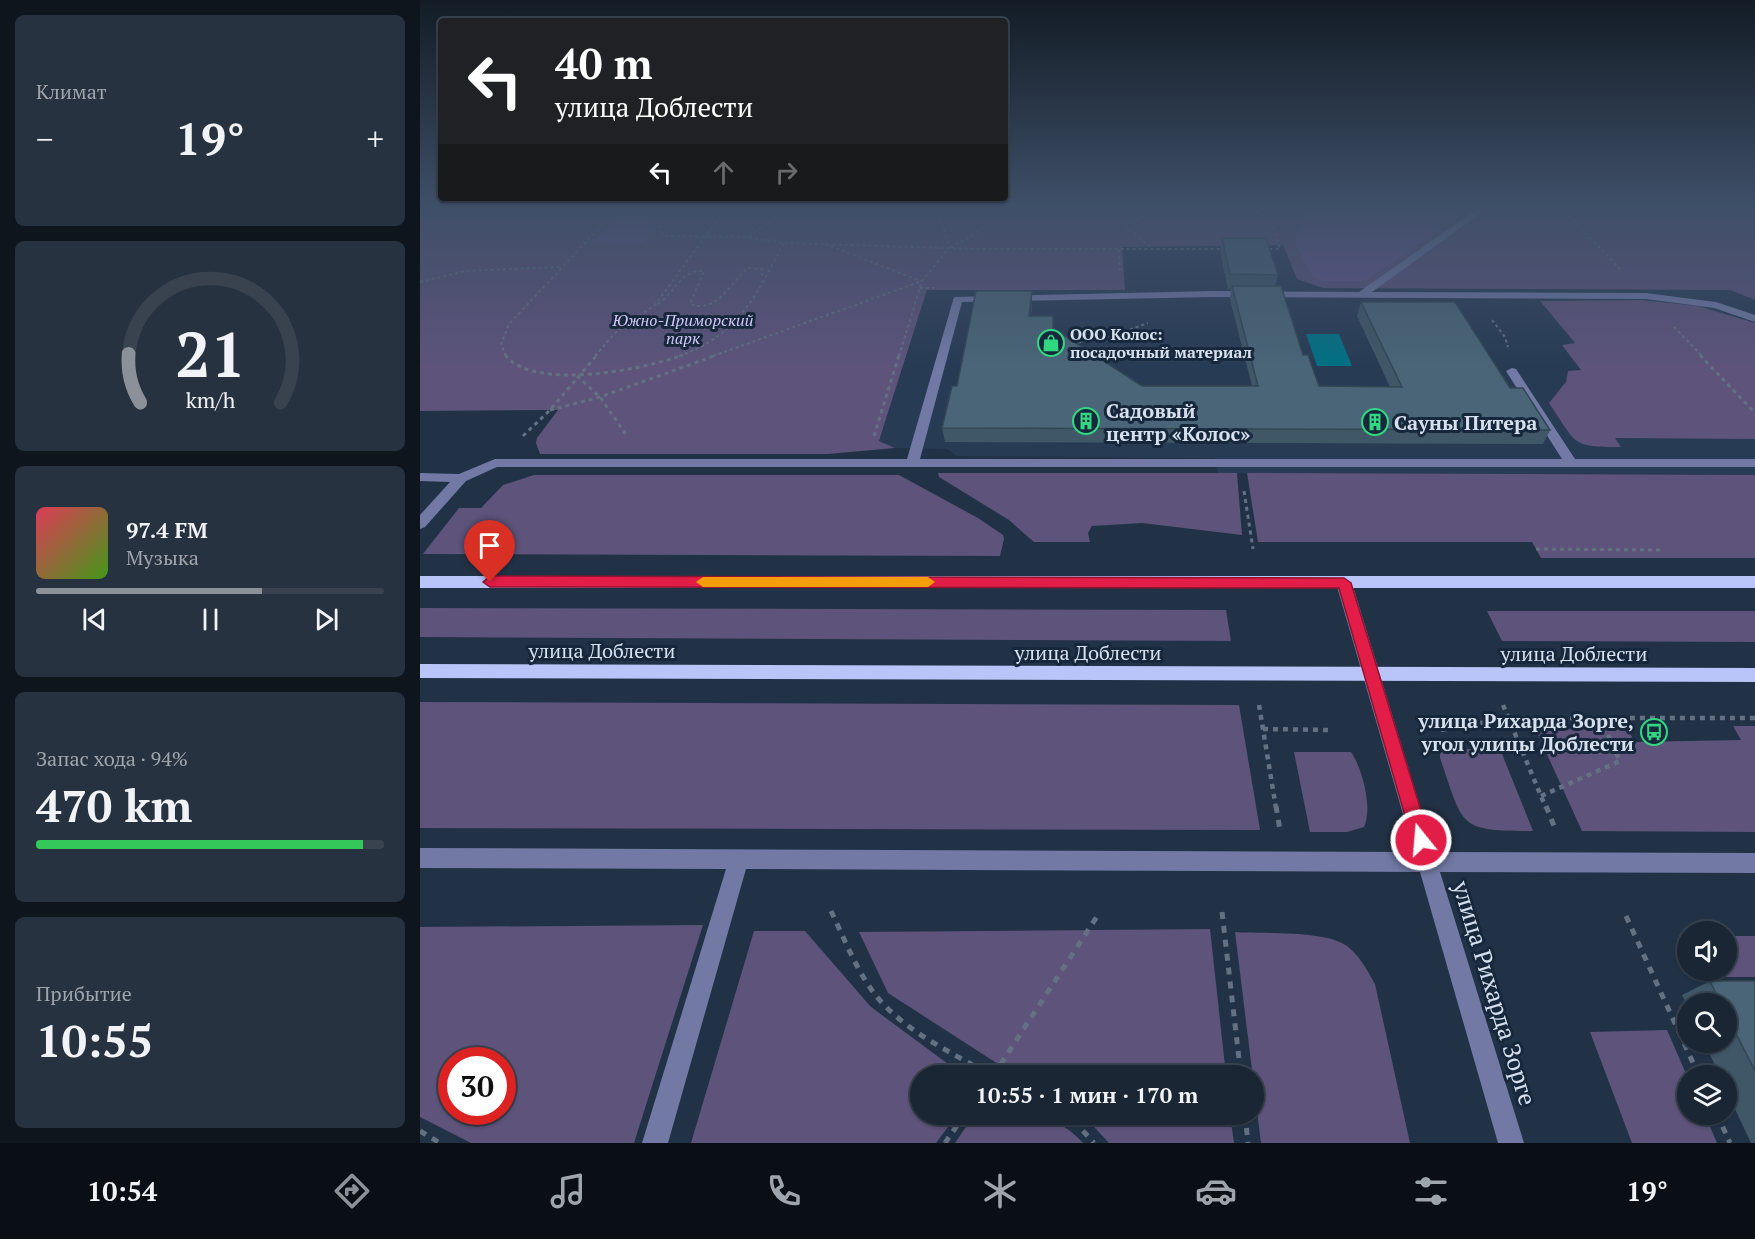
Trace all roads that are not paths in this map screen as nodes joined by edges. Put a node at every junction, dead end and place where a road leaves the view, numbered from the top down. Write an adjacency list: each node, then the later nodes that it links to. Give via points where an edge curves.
1 (1410, 260): 2 (street)
2 (1361, 295): 3 (street, via 1646,296 1716,305); 5 (street, via 957,299)
3 (1755, 319)
4 (1512, 371): 6 (street)
5 (912, 464): 6 (street); 9 (street, via 495,464)
6 (1572, 464): 7 (street)
7 (1755, 464)
8 (420, 477): 9 (street)
9 (461, 478): 10 (street)
10 (420, 524)
11 (420, 582): 13 (main road)
12 (1755, 582): 13 (main road)
13 (1344, 583): 15 (street, улица Рихарда Зорге)
14 (420, 671): 15 (main road, улица Доблести)
15 (1372, 674): 16 (main road, улица Доблести); 19 (street, улица Рихарда Зорге)
16 (1755, 675)
17 (420, 858): 18 (street)
18 (739, 860): 19 (street); 21 (street)
19 (1428, 862): 20 (street); 22 (street, улица Рихарда Зорге)
20 (1755, 863)
21 (655, 1143)
22 (1511, 1143)

